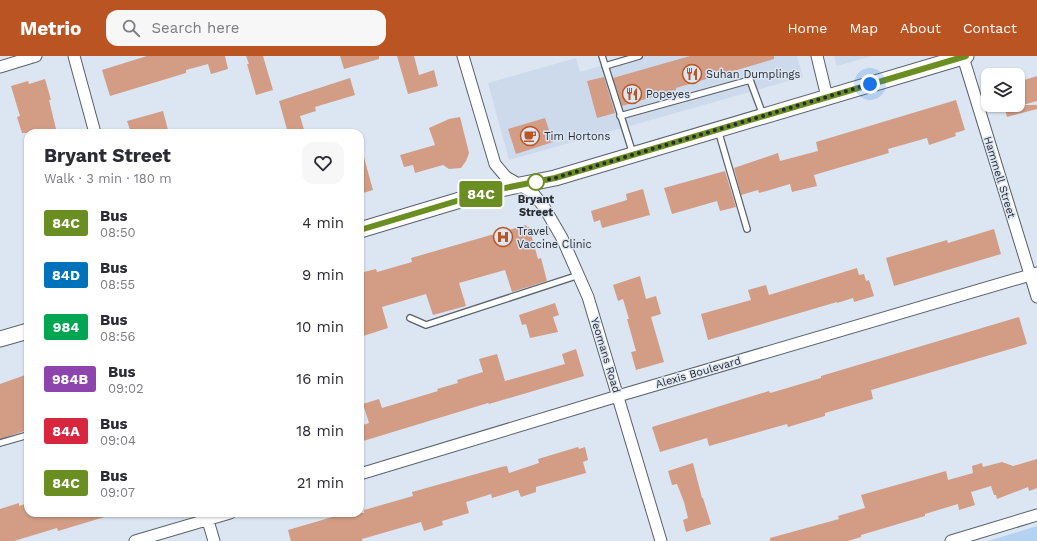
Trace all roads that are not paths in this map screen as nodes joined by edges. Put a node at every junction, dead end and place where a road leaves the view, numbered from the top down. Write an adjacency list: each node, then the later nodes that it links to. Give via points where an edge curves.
1 (36, 56): 9 (street)
2 (74, 56): 13 (street)
3 (463, 56): 16 (street, via 495,164 506,177)
4 (602, 56): 8 (lane)
5 (639, 56): 8 (lane)
6 (817, 56): 10 (street)
7 (964, 56): 10 (main road); 19 (street, Hammell Street)
8 (605, 66): 11 (lane)
9 (0, 67)
10 (828, 97): 12 (main road)
11 (620, 116): 12 (lane, via 750,80); 15 (lane)
12 (764, 116): 14 (main road)
13 (94, 129)
14 (718, 129): 15 (main road); 18 (lane)
15 (633, 155): 16 (main road)
16 (521, 186): 17 (main road, via 490,191); 20 (street, Yeomans Road, via 532,192 544,207)
17 (364, 229)
18 (747, 229)
19 (1034, 274): 21 (street, Hammell Street); 25 (street, Alexis Boulevard)
20 (579, 275): 22 (lane, via 426,325); 25 (street, Yeomans Road)
21 (1037, 297)
22 (410, 318)
23 (24, 332): 24 (main road)
24 (0, 339)
25 (618, 396): 28 (street, Alexis Boulevard); 34 (street, Yeomans Road)
26 (24, 436): 27 (lane)
27 (0, 443)
28 (364, 473)
29 (1037, 515): 35 (street)
30 (203, 517): 32 (street)
31 (206, 517): 33 (street)
32 (136, 541)
33 (214, 541)
34 (660, 541)
35 (951, 541)

